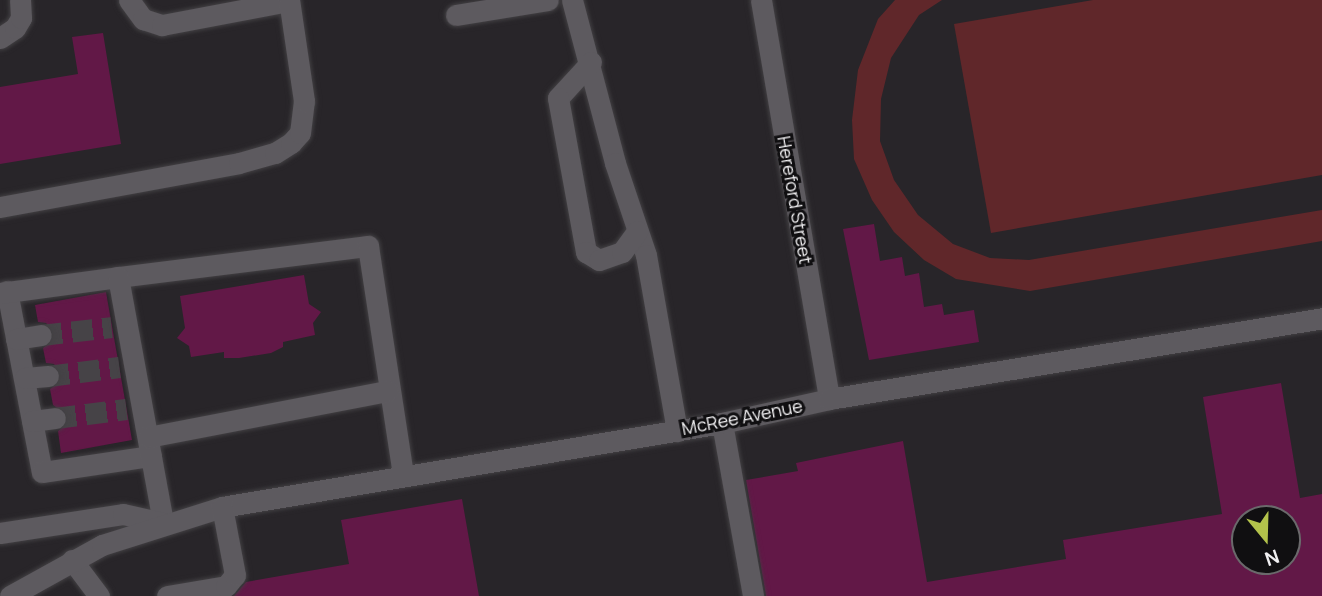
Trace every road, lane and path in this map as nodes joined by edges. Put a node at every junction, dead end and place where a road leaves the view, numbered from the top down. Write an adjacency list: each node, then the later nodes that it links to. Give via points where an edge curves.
1 (20, 0): 8 (street, via 21,18 16,28)
2 (129, 0): 6 (street, via 143,19 162,25)
3 (548, 0): 7 (street)
4 (572, 0): 9 (street)
5 (761, 0): 20 (street, Hereford Street)
6 (289, 1): 10 (street, via 304,101 300,133 291,143 275,153 239,163)
7 (456, 15)
8 (0, 38)
9 (591, 62): 11 (street); 11 (street, via 558,98 586,252 599,260 622,252)
10 (0, 207)
11 (637, 231): 24 (street, via 646,254)
12 (118, 277): 13 (street); 19 (street, via 368,246); 25 (street, via 119,326 134,408)
13 (2, 291): 16 (street)
14 (1322, 318): 20 (street, McRee Avenue)
15 (41, 335): 16 (street)
16 (16, 339): 18 (street)
17 (48, 376): 18 (street)
18 (25, 378): 22 (street)
19 (388, 391): 25 (street); 26 (street)
20 (829, 399): 23 (street, McRee Avenue)
21 (55, 418): 22 (street)
22 (32, 421): 25 (street, via 42,472)
23 (722, 423): 24 (street, McRee Avenue); 34 (street)
24 (677, 430): 26 (street, McRee Avenue)
25 (149, 446): 28 (street)
26 (403, 475): 27 (street, McRee Avenue)
27 (222, 507): 28 (street, McRee Avenue); 33 (street, via 235,575 226,586)
28 (163, 523): 29 (street, McRee Avenue, via 123,514); 30 (street, McRee Avenue)
29 (0, 533)
30 (72, 560): 31 (street, McRee Avenue); 32 (street)
31 (10, 596)
32 (99, 596)
33 (167, 596)
34 (753, 596)

